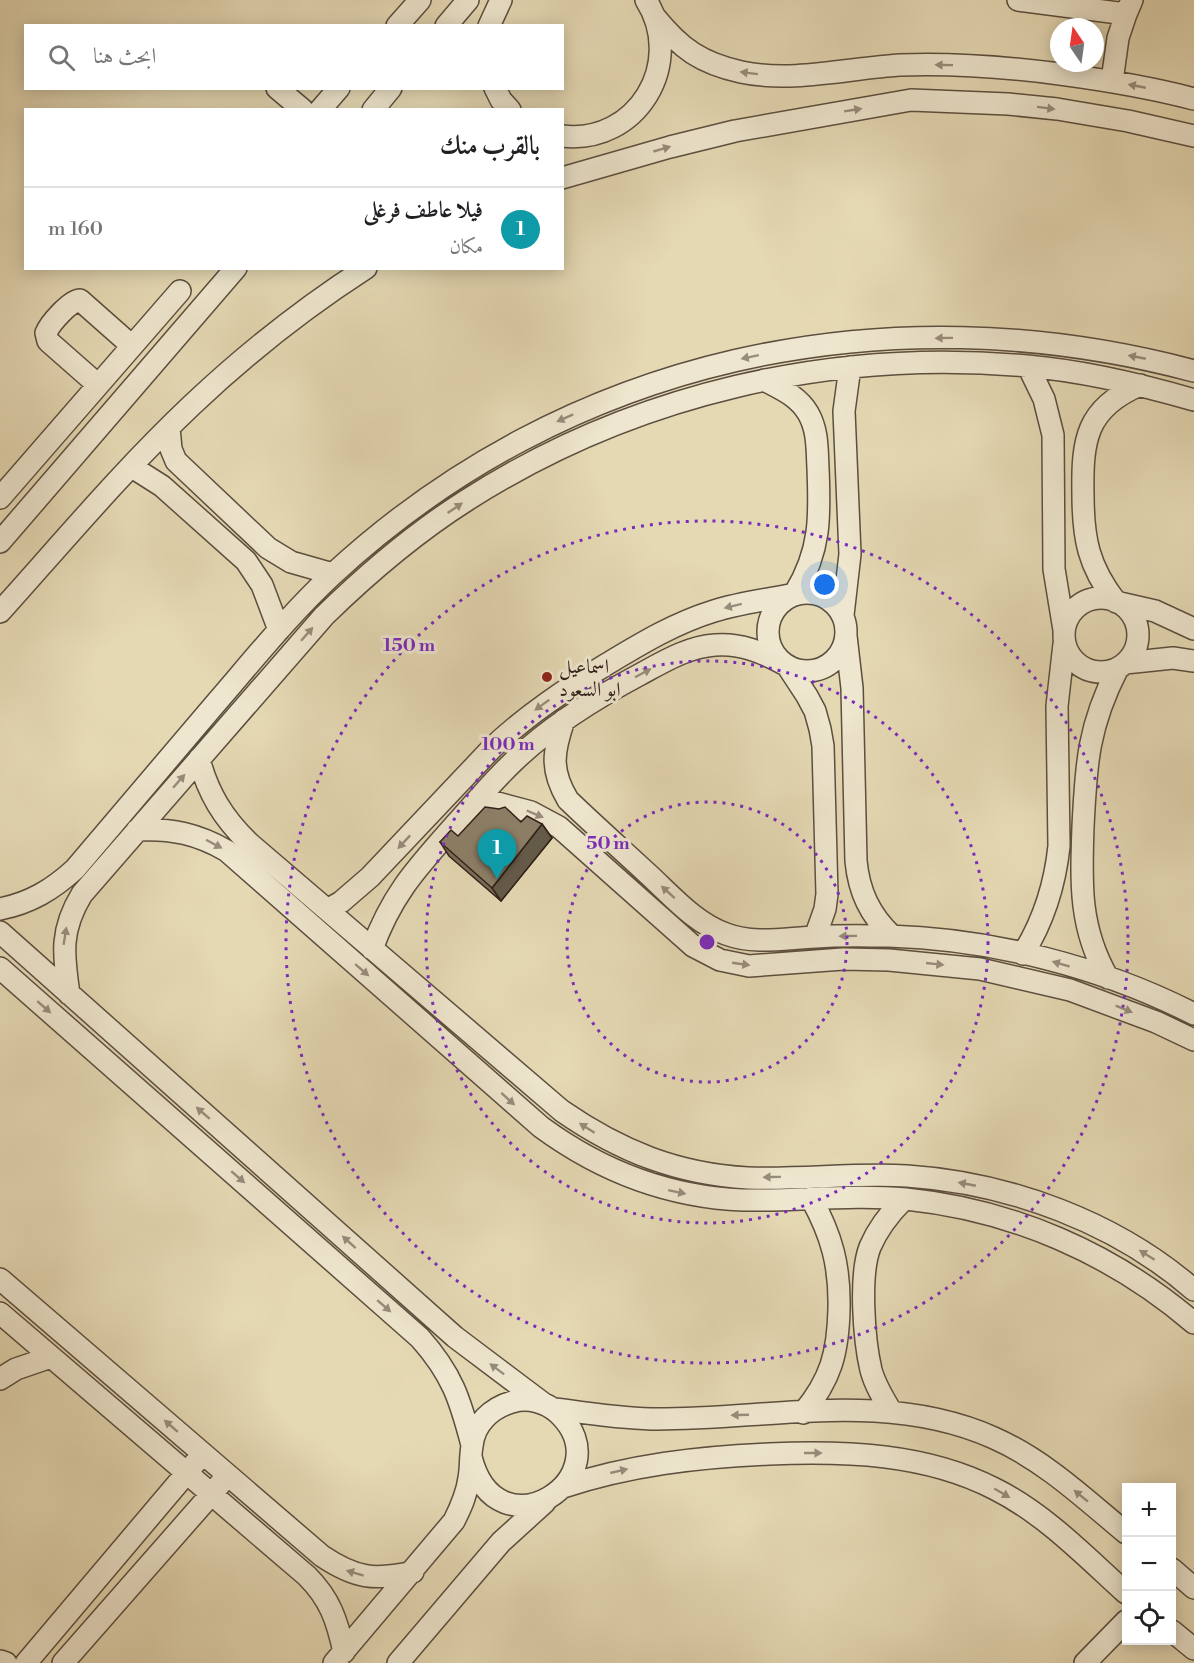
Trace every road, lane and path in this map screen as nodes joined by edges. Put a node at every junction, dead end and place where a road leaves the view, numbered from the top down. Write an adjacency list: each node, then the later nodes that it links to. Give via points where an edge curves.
1 (420, 0): 7 (street)
2 (468, 0): 8 (street)
3 (501, 0): 9 (street)
4 (1018, 0): 5 (street)
5 (1129, 7): 10 (street, via 1118,38)
6 (650, 9): 10 (street, one-way to 6, via 940,64 795,75 744,73 693,55 673,38); 20 (street, via 661,41 660,66 651,89 631,115)
7 (399, 24)
8 (448, 24)
9 (490, 24)
10 (1112, 81): 15 (street, one-way to 10)
11 (279, 90): 16 (street)
12 (337, 90): 17 (street)
13 (389, 90): 18 (street)
14 (496, 90): 19 (street)
15 (1194, 99)
16 (301, 108)
17 (322, 108)
18 (375, 108)
19 (508, 108)
20 (597, 134): 21 (street); 23 (street)
21 (564, 136)
22 (1194, 136): 23 (street, one-way to 22, via 735,131 911,99 1057,109)
23 (606, 166): 24 (street)
24 (564, 177)
25 (234, 270): 39 (street)
26 (363, 270): 36 (street, via 287,322)
27 (180, 291): 28 (street)
28 (132, 346): 33 (street); 33 (street, via 80,300 73,301 50,325 48,341)
29 (1028, 366): 30 (street, via 939,362); 34 (street); 47 (street, via 1044,399 1053,435 1054,569)
30 (850, 367): 32 (street); 44 (street, via 844,411 850,554)
31 (1194, 371): 40 (street, one-way to 40, via 1056,343 963,337 814,346 712,365 613,397 493,455 437,491)
32 (764, 380): 41 (street, via 800,402 808,412 816,438 819,528 813,556); 52 (street, one-way to 32, via 324,616 392,554 467,500 547,454 620,422)
33 (98, 385): 38 (street)
34 (1140, 385): 35 (street); 42 (street, via 1111,401 1099,413 1090,428 1082,460 1086,545 1098,575)
35 (1194, 400)
36 (169, 428): 37 (street); 40 (street, via 176,461 268,548 291,562)
37 (132, 467): 43 (street); 46 (street, via 162,486 246,561 262,585)
38 (0, 498)
39 (0, 542)
40 (333, 574): 46 (street)
41 (793, 594): 44 (street, via 810,592 823,596 835,604); 49 (street, via 780,602 768,622 769,645); 56 (street, one-way to 56, via 739,604 682,622 556,695 493,747 370,877)
42 (1118, 602): 45 (street, via 1155,611); 47 (street, via 1100,598 1080,604 1066,620); 50 (street, via 1128,610 1137,629 1135,650)
43 (0, 612)
44 (844, 626): 49 (street, via 843,648 825,667 800,671); 58 (street, via 852,688 858,879 870,911)
45 (1194, 629)
46 (279, 630): 55 (street, via 75,869 31,901)
47 (1064, 637): 50 (street, via 1073,660 1081,667 1101,672); 61 (street, via 1058,706 1057,865 1041,920)
48 (1194, 661): 50 (street, via 1173,658)
49 (786, 665): 51 (street, one-way to 49, via 600,696 696,648 751,648); 59 (street, via 815,711 823,746 826,894)
50 (1121, 666): 63 (street, via 1101,705 1089,745 1081,875 1092,946)
51 (564, 720): 53 (street); 59 (street, one-way to 51, via 744,939 700,920 568,800 554,760)
52 (199, 759): 54 (street, one-way to 52); 56 (street, via 211,796 234,829)
53 (479, 798): 60 (street, via 401,888); 66 (street, one-way to 66, via 531,812 559,827 693,946 720,960 749,966 890,960 980,969 1070,990 1145,1017)
54 (137, 830): 64 (street, one-way to 54, via 63,958 73,908); 67 (street, one-way to 67, via 184,832 227,851 527,1116 587,1158 637,1181 690,1194 745,1200)
55 (0, 909)
56 (327, 910): 60 (street)
57 (0, 932): 64 (street)
58 (892, 936): 59 (street, one-way to 59); 61 (street)
59 (815, 937)
60 (372, 949): 70 (street, one-way to 60, via 1117,1237 1077,1218 994,1189 907,1176 749,1178 683,1169 650,1159 590,1130 562,1111)
61 (1023, 954): 63 (street, one-way to 61)
62 (0, 968): 78 (street, one-way to 78, via 420,1338 450,1379)
63 (1108, 978): 65 (street)
64 (69, 994): 75 (street, one-way to 64, via 455,1337)
65 (1191, 1009)
66 (1194, 1040)
67 (811, 1198): 68 (street); 77 (street, via 836,1258 838,1337 827,1377)
68 (904, 1199): 72 (street, via 972,1210 1069,1242 1142,1282); 76 (street, via 876,1234 863,1279 868,1355)
69 (0, 1279): 79 (street, one-way to 69)
70 (1194, 1290)
71 (0, 1313): 73 (street)
72 (1194, 1323)
73 (51, 1357): 74 (street); 80 (street)
74 (0, 1379)
75 (549, 1406): 77 (street, one-way to 75, via 657,1419); 78 (street, via 531,1400 504,1404 482,1420); 83 (street, via 565,1420 576,1446 572,1475)
76 (891, 1411): 77 (street); 84 (street, one-way to 76, via 1048,1469 996,1438 939,1418)
77 (803, 1413)
78 (471, 1451): 83 (street, via 475,1473 484,1488 498,1498 531,1505); 85 (street, via 470,1477 454,1521)
79 (203, 1454): 80 (street); 81 (street)
80 (187, 1473): 82 (street); 95 (street)
81 (228, 1475): 82 (street); 85 (street, one-way to 81, via 365,1576 342,1569)
82 (212, 1494): 92 (street, via 322,1591 333,1610); 96 (street)
83 (555, 1494): 88 (street, one-way to 88, via 593,1477 713,1457 842,1453 905,1459 966,1476 1021,1504); 97 (street, via 501,1542)
84 (1122, 1530)
85 (413, 1572): 92 (street)
86 (1176, 1572): 87 (street)
87 (1194, 1588)
88 (1124, 1591)
89 (1122, 1625): 98 (street)
90 (1176, 1634): 91 (street)
91 (1194, 1649)
92 (339, 1657)
93 (0, 1661): 94 (street)
94 (6, 1663)
95 (26, 1663)
96 (63, 1663)
97 (398, 1663)
98 (1085, 1663)

